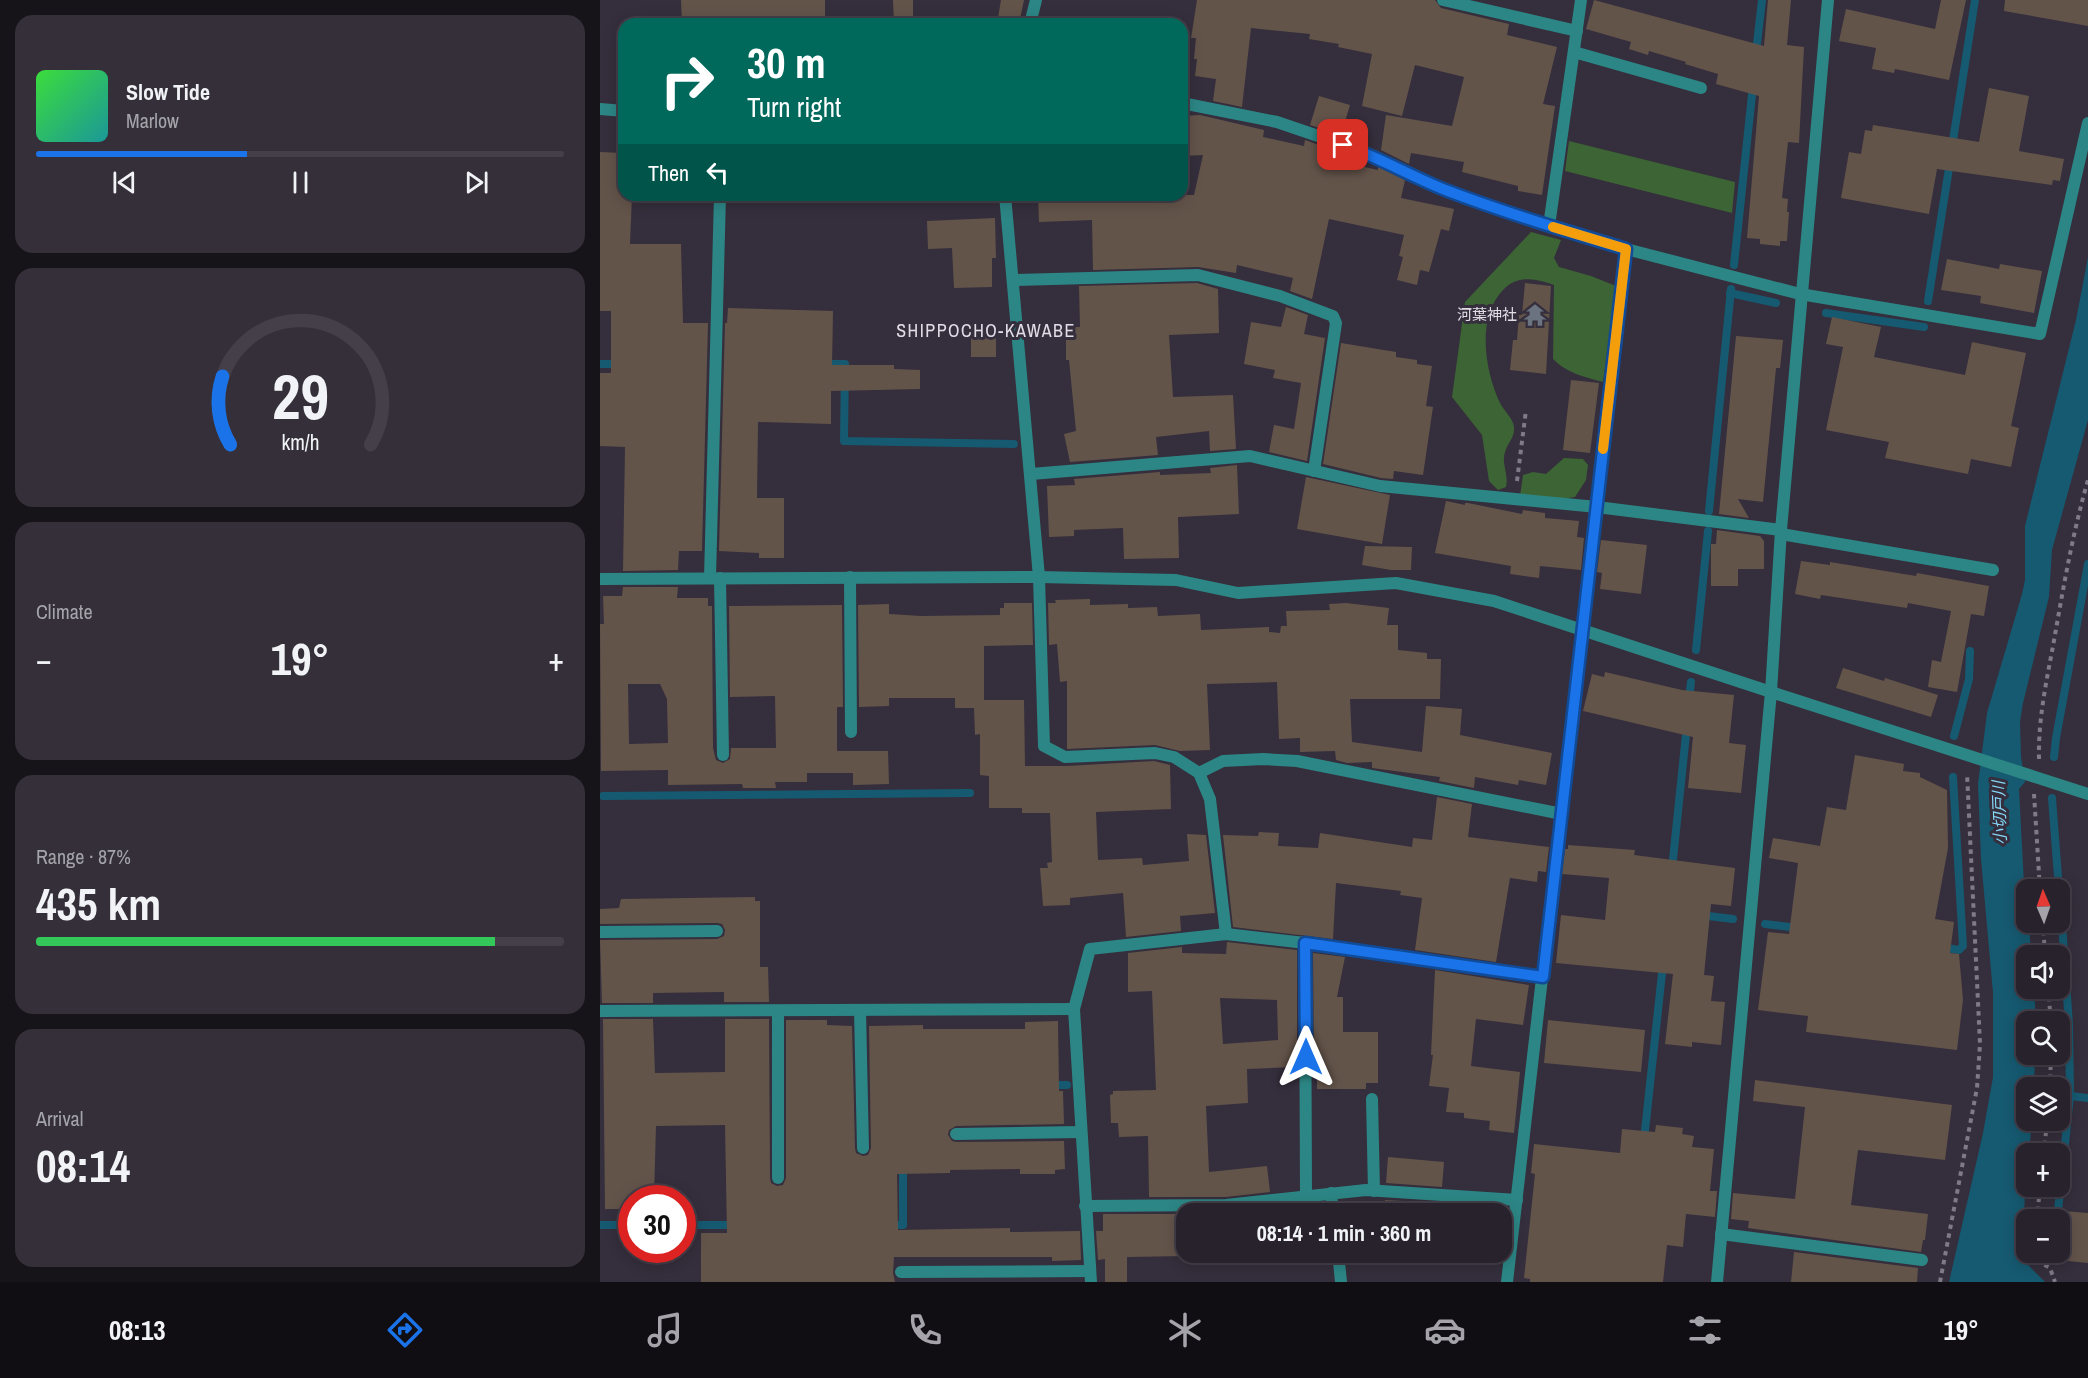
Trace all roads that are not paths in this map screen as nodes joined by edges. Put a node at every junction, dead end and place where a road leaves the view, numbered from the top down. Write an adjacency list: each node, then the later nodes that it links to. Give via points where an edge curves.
1 (1036, 0): 5 (street)
2 (1443, 0): 6 (street)
3 (1581, 0): 6 (street)
4 (1828, 0): 18 (street)
5 (1032, 18)
6 (1577, 30): 7 (street)
7 (1574, 52): 8 (street); 15 (street)
8 (1701, 88)
9 (1188, 104): 15 (street, via 1277,122 1365,152 1446,190)
10 (600, 109): 11 (street)
11 (618, 110)
12 (2088, 123): 18 (street, via 2040,334)
13 (720, 201): 26 (street)
14 (1006, 201): 17 (street)
15 (1549, 226): 16 (street)
16 (1626, 249): 18 (street); 21 (street)
17 (1013, 280): 19 (street, via 1198,275 1280,296 1333,316 1336,323); 20 (street)
18 (1800, 294): 22 (street)
19 (1314, 471): 20 (street, via 1250,456); 21 (street, via 1380,486)
20 (1031, 474): 25 (street)
21 (1597, 507): 22 (street); 28 (street)
22 (1781, 532): 23 (street); 29 (street)
23 (1993, 570)
24 (850, 577): 25 (street); 26 (street); 30 (street)
25 (1039, 577): 28 (street, via 1176,580 1238,593 1396,583 1494,601); 32 (street, via 1044,746 1065,758 1155,753 1174,757)
26 (715, 578): 27 (street); 31 (street)
27 (600, 579)
28 (1584, 629): 29 (street); 34 (street)
29 (1771, 692): 33 (street); 55 (street)
30 (851, 732)
31 (723, 755)
32 (1199, 773): 34 (street, via 1223,760 1297,760); 37 (street, via 1210,800)
33 (2088, 794)
34 (1562, 814): 39 (street)
35 (600, 932): 36 (street)
36 (717, 932)
37 (1226, 934): 38 (street); 40 (street, via 1090,949)
38 (1305, 943): 39 (street); 51 (street)
39 (1543, 977): 52 (street)
40 (1074, 1009): 41 (street); 45 (street)
41 (860, 1010): 43 (street); 47 (street)
42 (600, 1011): 43 (street)
43 (778, 1011): 48 (street)
44 (1372, 1099): 49 (street)
45 (1081, 1132): 46 (street); 54 (street)
46 (956, 1134)
47 (863, 1148)
48 (778, 1178)
49 (1374, 1191): 50 (street); 52 (street)
50 (1331, 1193): 51 (street); 53 (street)
51 (1306, 1195): 54 (street, via 1226,1205)
52 (1517, 1200): 61 (street)
53 (1332, 1203)
54 (1085, 1206): 59 (street)
55 (1721, 1234): 56 (street); 62 (street)
56 (1922, 1260)
57 (1339, 1263): 60 (street)
58 (901, 1272): 59 (street)
59 (1090, 1277)
60 (1341, 1282)
61 (1507, 1282)
62 (1717, 1282)

